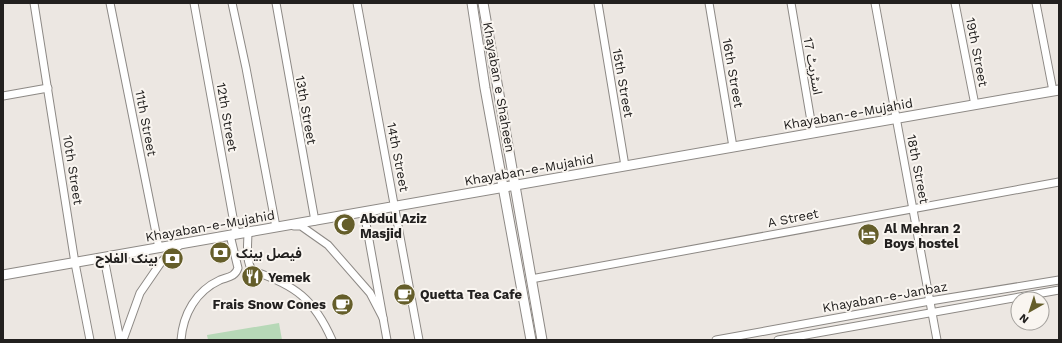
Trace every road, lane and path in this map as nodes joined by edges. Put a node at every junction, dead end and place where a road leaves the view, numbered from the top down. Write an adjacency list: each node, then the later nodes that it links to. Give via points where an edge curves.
1 (34, 3): 15 (street, 10th Street)
2 (110, 3): 34 (street, 11th Street)
3 (194, 3): 32 (street, 12th Street)
4 (232, 3): 30 (street)
5 (276, 3): 29 (street, 13th Street)
6 (357, 3): 26 (street, 14th Street)
7 (472, 3): 25 (main road, Khayaban e Shaheen)
8 (483, 3): 24 (main road, Khayaban e Shaheen)
9 (598, 3): 22 (street, 15th Street)
10 (709, 3): 21 (street, 16th Street)
11 (791, 3): 20 (street, اسٹریٹ 17)
12 (875, 3): 19 (street, 18th Street)
13 (955, 3): 18 (street, 19th Street)
14 (1036, 3): 16 (street)
15 (48, 88): 17 (street); 38 (street, 10th Street)
16 (1056, 90): 18 (main road, Khayaban-e-Mujahid)
17 (3, 96)
18 (975, 105): 19 (main road, Khayaban-e-Mujahid)
19 (896, 118): 20 (main road, Khayaban-e-Mujahid); 27 (street, 18th Street)
20 (813, 133): 21 (main road, Khayaban-e-Mujahid)
21 (734, 147): 22 (main road, Khayaban-e-Mujahid)
22 (626, 166): 24 (main road, Khayaban-e-Mujahid)
23 (1059, 182): 27 (street, A Street)
24 (515, 186): 25 (main road, Khayaban-e-Mujahid); 40 (main road, Khayaban e Shaheen)
25 (504, 187): 26 (main road, Khayaban-e-Mujahid); 52 (main road, Khayaban e Shaheen)
26 (394, 206): 28 (main road, Khayaban-e-Mujahid); 51 (street, 14th Street)
27 (913, 208): 40 (street, A Street); 43 (street, 18th Street)
28 (364, 212): 29 (main road, Khayaban-e-Mujahid); 45 (street)
29 (315, 221): 30 (main road, Khayaban-e-Mujahid)
30 (278, 227): 31 (main road, Khayaban-e-Mujahid); 45 (street, via 301,226 328,245 370,293)
31 (248, 232): 32 (main road, Khayaban-e-Mujahid); 36 (street)
32 (233, 235): 33 (main road, Khayaban-e-Mujahid); 37 (street, 12th Street)
33 (182, 244): 34 (main road, Khayaban-e-Mujahid); 47 (street, via 162,261 140,293)
34 (159, 248): 35 (main road, Khayaban-e-Mujahid)
35 (104, 258): 38 (main road, Khayaban-e-Mujahid); 47 (street)
36 (249, 259): 37 (street); 49 (street, via 253,271 274,278 306,298)
37 (236, 260): 48 (street, via 238,268 233,275 220,280 197,297 182,326)
38 (75, 263): 39 (main road, Khayaban-e-Mujahid); 46 (street, 10th Street)
39 (3, 275)
40 (531, 279): 53 (main road, Khayaban e Shaheen)
41 (1059, 280): 43 (street, Khayaban-e-Janbaz)
42 (1059, 290): 44 (street, Khayaban-e-Janbaz)
43 (930, 301): 44 (street, 18th Street); 54 (street, Khayaban-e-Janbaz)
44 (932, 312): 55 (street, Khayaban-e-Janbaz); 56 (street, 18th Street)
45 (383, 318): 50 (street)
46 (90, 340)
47 (121, 340)
48 (181, 340)
49 (332, 340)
50 (386, 340)
51 (419, 340)
52 (531, 340)
53 (542, 340)
54 (716, 340)
55 (778, 340)
56 (937, 340)

